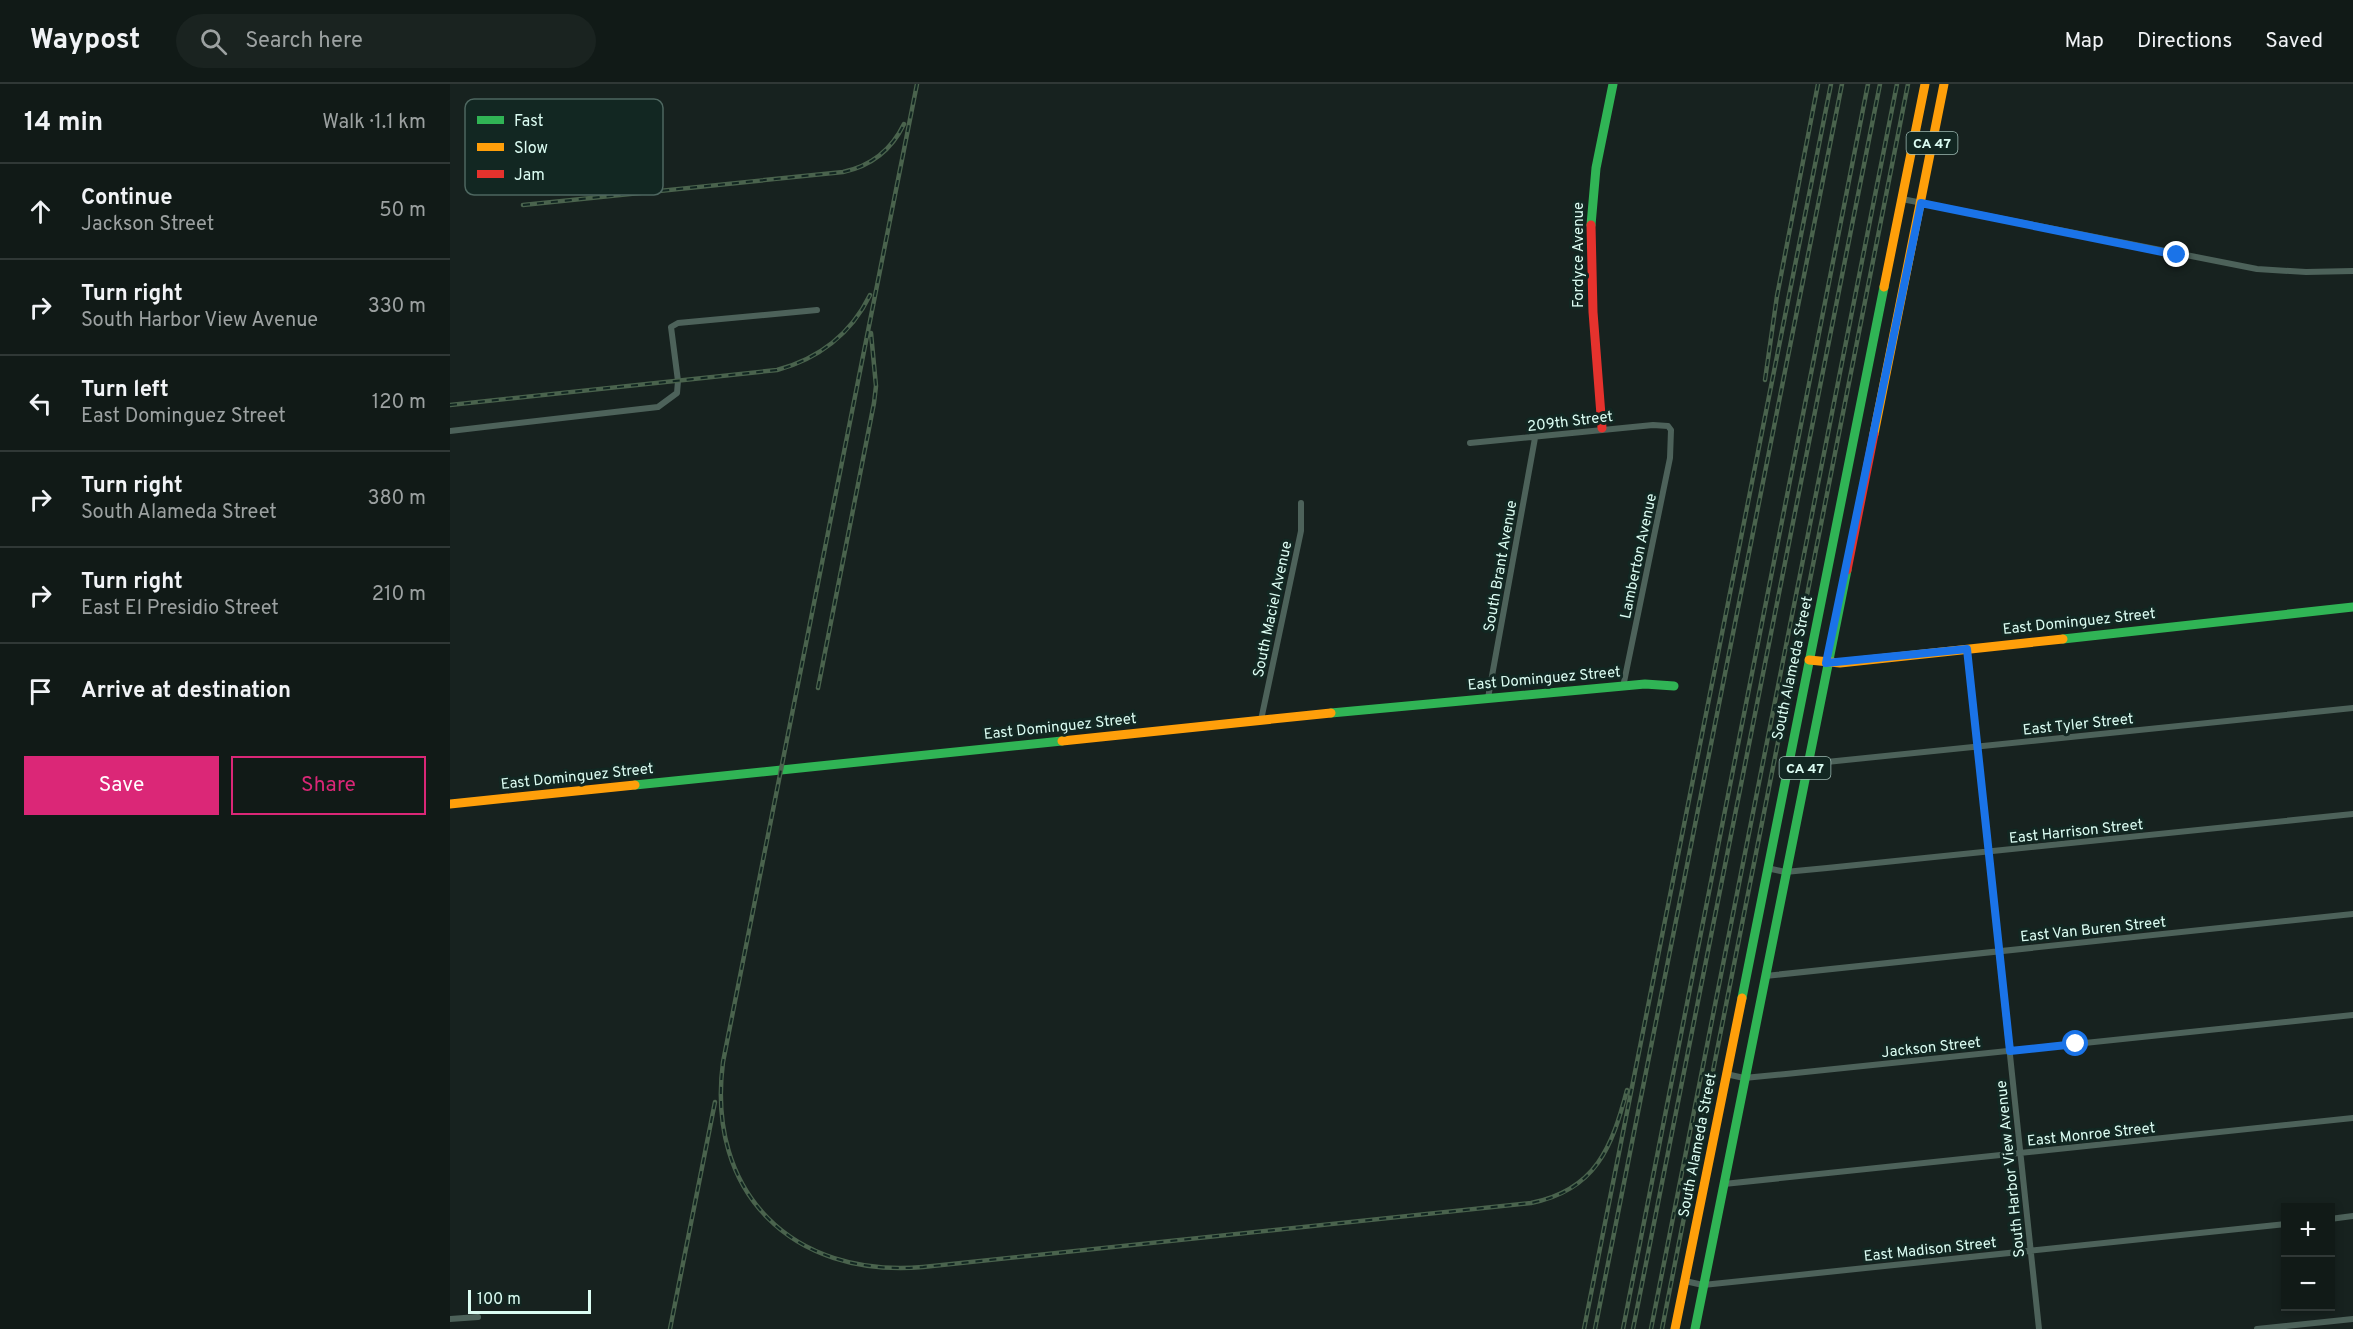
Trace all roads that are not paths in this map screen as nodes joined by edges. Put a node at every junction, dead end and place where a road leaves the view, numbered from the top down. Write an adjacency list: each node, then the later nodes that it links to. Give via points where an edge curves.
1 (1613, 84): 10 (main road, Fordyce Avenue, via 1596,168 1591,223 1591,282)
2 (1926, 84): 4 (main road, South Alameda Street / CA 47)
3 (1944, 84): 5 (main road, CA 47)
4 (1902, 199): 5 (street); 8 (main road, South Alameda Street / CA 47)
5 (1921, 203): 6 (street, via 2257,269); 9 (main road, CA 47)
6 (2353, 271)
7 (818, 310): 11 (street, via 671,327 677,393 658,406)
8 (1878, 328): 9 (main road); 18 (main road, South Alameda Street / CA 47)
9 (1895, 332): 19 (main road, CA 47)
10 (1602, 428): 12 (street, 209th Street, via 1662,425); 13 (street, 209th Street)
11 (450, 430)
12 (1671, 430): 21 (street, Lamberton Avenue, via 1670,458)
13 (1535, 438): 14 (street, 209th Street); 22 (street, South Brant Avenue)
14 (1470, 443)
15 (1300, 503): 24 (street, South Maciel Avenue, via 1301,531)
16 (2353, 607): 17 (main road, East Dominguez Street)
17 (1967, 649): 19 (main road, East Dominguez Street); 25 (street, South Harbor View Avenue)
18 (1809, 660): 19 (main road, East Dominguez Street); 30 (main road, South Alameda Street / CA 47)
19 (1826, 663): 26 (main road, CA 47)
20 (1674, 686): 21 (main road, East Dominguez Street)
21 (1623, 687): 22 (main road, East Dominguez Street)
22 (1488, 698): 24 (main road, East Dominguez Street)
23 (2353, 708): 25 (street, East Tyler Street)
24 (1261, 720): 27 (main road, East Dominguez Street)
25 (1978, 746): 26 (street, East Tyler Street); 29 (street, South Harbor View Avenue)
26 (1806, 764): 31 (main road, CA 47)
27 (450, 804)
28 (2353, 814): 29 (street, East Harrison Street)
29 (1989, 852): 31 (street, East Harrison Street); 33 (street, South Harbor View Avenue)
30 (1766, 868): 31 (street, East Harrison Street); 37 (main road, South Alameda Street / CA 47)
31 (1785, 872): 34 (main road, CA 47)
32 (2353, 914): 33 (street, East Van Buren Street)
33 (1999, 951): 34 (street, East Van Buren Street); 36 (street, South Harbor View Avenue)
34 (1764, 976): 38 (main road, CA 47)
35 (2353, 1015): 36 (street, Jackson Street)
36 (2010, 1051): 38 (street, Jackson Street); 40 (street, South Harbor View Avenue)
37 (1726, 1074): 38 (street, Jackson Street); 46 (main road, South Alameda Street / CA 47)
38 (1744, 1078): 41 (main road, CA 47)
39 (2353, 1118): 40 (street, East Monroe Street)
40 (2019, 1153): 41 (street, East Monroe Street); 45 (street, South Harbor View Avenue)
41 (1723, 1184): 47 (main road, CA 47)
42 (2353, 1216): 43 (street)
43 (2335, 1218)
44 (2281, 1225): 45 (street, East Madison Street)
45 (2030, 1250): 47 (street, East Madison Street); 53 (street, South Harbor View Avenue)
46 (1685, 1281): 47 (street, East Madison Street); 51 (main road, South Alameda Street / CA 47)
47 (1703, 1285): 52 (main road, CA 47)
48 (478, 1317): 49 (street)
49 (450, 1319)
50 (2353, 1319): 54 (street)
51 (1675, 1329)
52 (1695, 1329)
53 (2039, 1329)
54 (2258, 1329)

